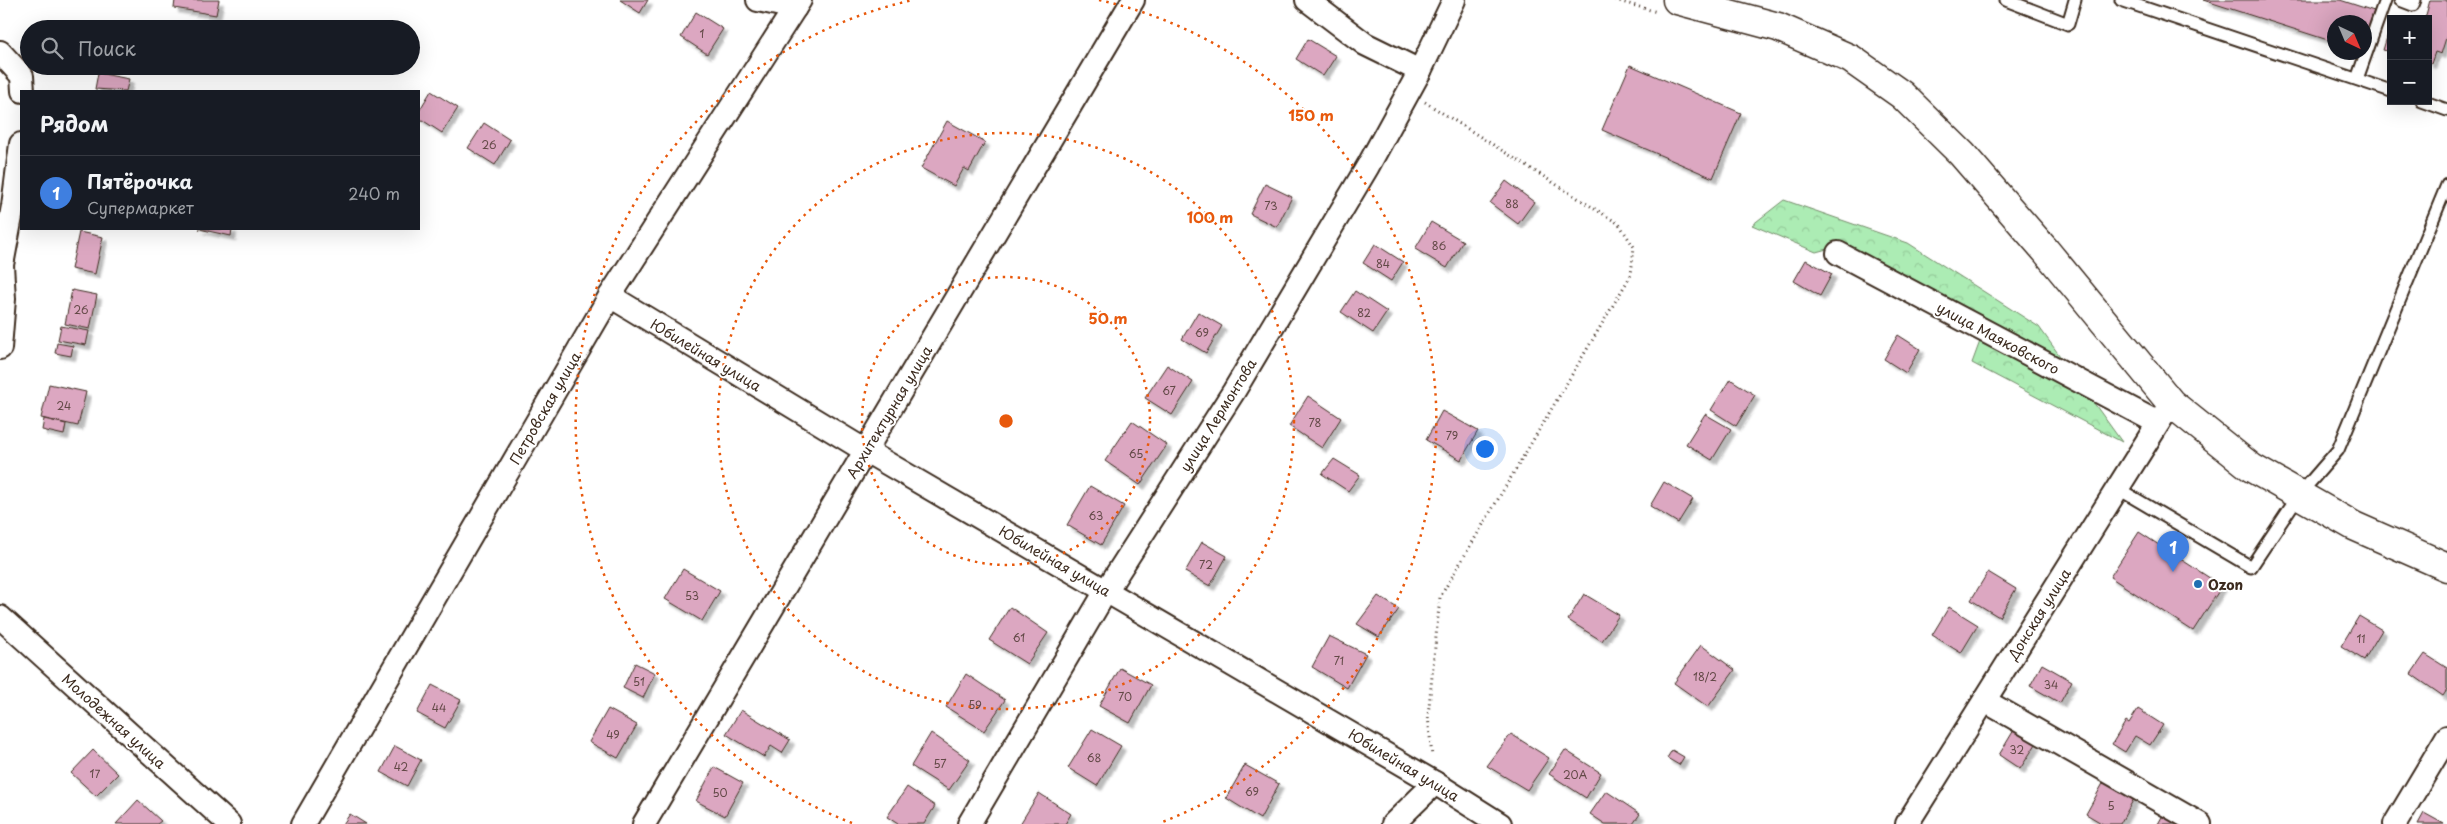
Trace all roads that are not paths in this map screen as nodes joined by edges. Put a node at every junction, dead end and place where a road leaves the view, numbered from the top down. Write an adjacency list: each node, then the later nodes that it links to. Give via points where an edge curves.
1 (758, 0): 12 (street)
2 (1133, 0): 28 (street, Архитектурная улица)
3 (1307, 0): 14 (street, via 1365,44)
4 (1454, 0): 14 (street, улица Лермонтова)
5 (1677, 0): 27 (street, via 1778,27 1851,59 1902,95 1969,162 2046,251)
6 (2006, 0): 7 (lane, via 2068,24)
7 (2075, 0)
8 (2121, 0): 17 (lane)
9 (2384, 0): 17 (lane)
10 (2400, 0): 11 (lane, via 2413,4)
11 (2415, 0)
12 (798, 4): 25 (street, Петровская улица)
13 (0, 52): 15 (street)
14 (1420, 71): 32 (street, улица Лермонтова, via 1368,166 1239,382)
15 (20, 74)
16 (21, 75): 18 (street)
17 (2357, 80): 19 (lane)
18 (23, 90)
19 (2387, 90)
20 (2432, 105): 21 (lane)
21 (2447, 110)
22 (20, 152): 26 (street, via 2,265 4,299)
23 (2447, 185): 30 (lane, via 2338,450)
24 (1838, 253): 27 (street, улица Маяковского)
25 (610, 296): 28 (street, Юбилейная улица); 38 (street, Петровская улица)
26 (0, 348)
27 (2164, 413): 29 (street, Донская улица); 30 (street)
28 (866, 451): 32 (street, Юбилейная улица); 39 (street, Архитектурная улица)
29 (2117, 488): 30 (lane, via 2251,567); 34 (street, Донская улица)
30 (2299, 495): 31 (street, via 2354,526)
31 (2447, 567)
32 (1106, 591): 36 (street, Юбилейная улица); 40 (street, улица Лермонтова)
33 (0, 617): 37 (street, Молодежная улица)
34 (1985, 701): 43 (street, Донская улица); 44 (street)
35 (2447, 737): 45 (street)
36 (1435, 783): 41 (street); 42 (street, Юбилейная улица)
37 (230, 824)
38 (303, 824)
39 (644, 824)
40 (969, 824)
41 (1393, 824)
42 (1500, 824)
43 (1907, 824)
44 (2200, 824)
45 (2395, 824)

